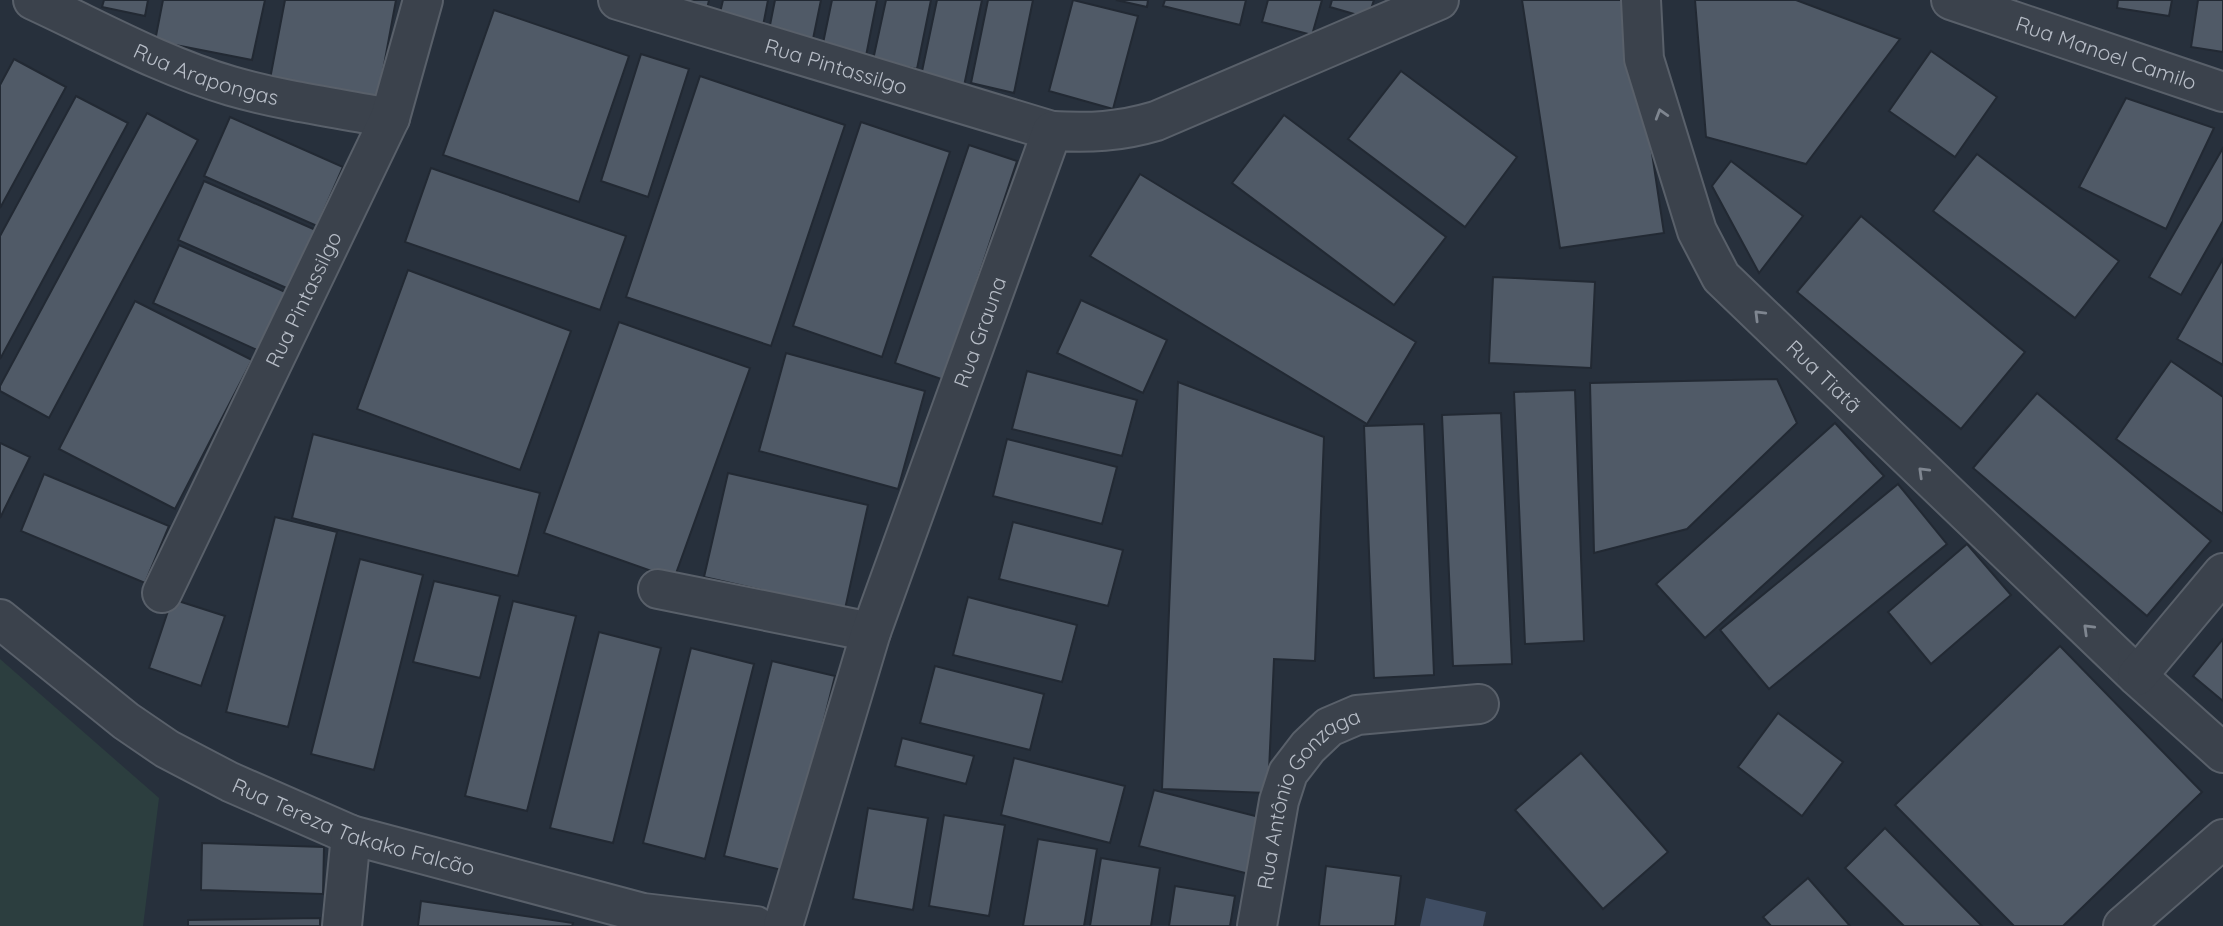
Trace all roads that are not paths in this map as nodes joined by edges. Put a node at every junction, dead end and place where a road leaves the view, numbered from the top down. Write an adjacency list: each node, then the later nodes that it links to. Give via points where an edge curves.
1 (33, 0): 8 (street, Rua Arapongas, via 177,67 230,85)
2 (423, 0): 8 (street, Rua Pintassilgo)
3 (618, 0): 9 (street, Rua Pintassilgo)
4 (1439, 0): 9 (street, via 1156,121 1100,133)
5 (1641, 0): 15 (street, Rua Tiatã, one-way to 5, via 1721,277 1697,231 1644,59)
6 (1951, 0): 7 (street, Rua Manoel Camilo)
7 (2223, 92)
8 (390, 118): 12 (street, Rua Pintassilgo)
9 (1052, 131): 14 (street, Rua Grauna)
10 (2223, 573): 15 (street)
11 (657, 589): 14 (street)
12 (162, 593)
13 (0, 620): 18 (street, Rua Tereza Takako Falcão, via 167,749)
14 (871, 632): 22 (street, Rua Grauna)
15 (2137, 676): 17 (street, Rua Tiatã)
16 (1479, 704): 23 (street, Rua Antônio Gonzaga, via 1357,715 1329,727 1308,747 1288,773 1279,801)
17 (2223, 753)
18 (351, 835): 20 (street); 21 (street, Rua Tereza Takako Falcão, via 643,913)
19 (2223, 839): 24 (street)
20 (342, 926)
21 (756, 926)
22 (783, 926)
23 (1257, 926)
24 (2123, 926)

